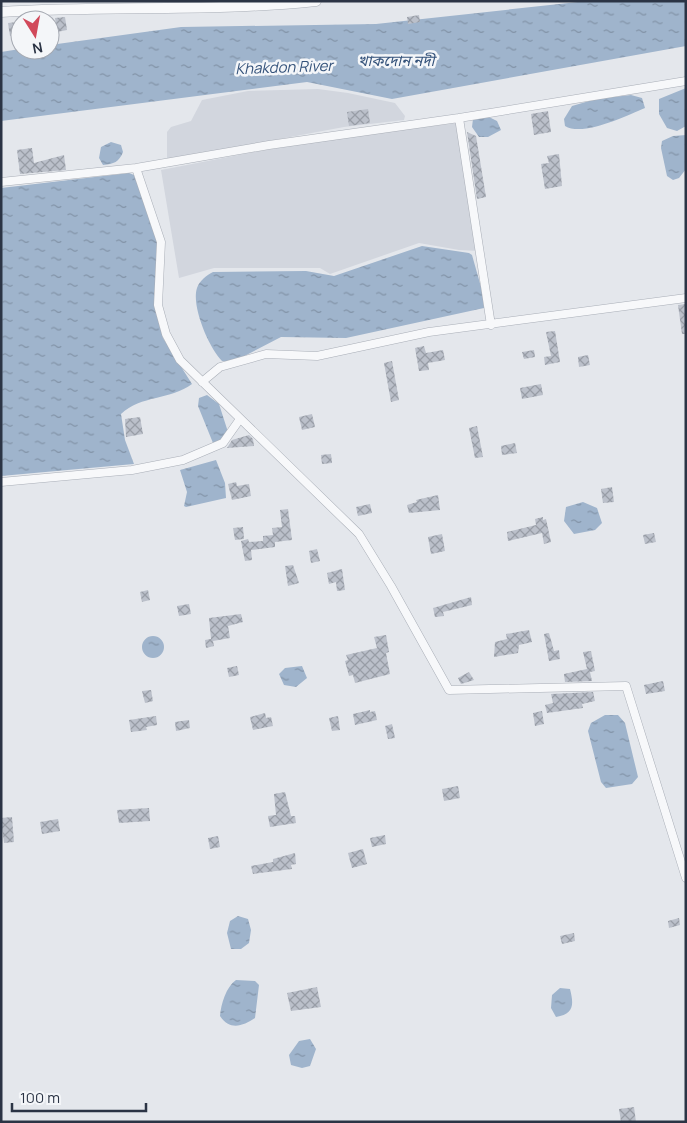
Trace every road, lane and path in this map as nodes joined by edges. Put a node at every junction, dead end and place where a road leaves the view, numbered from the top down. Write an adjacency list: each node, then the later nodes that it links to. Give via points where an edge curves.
1 (316, 1): 2 (street)
2 (1, 12)
3 (686, 82): 4 (street)
4 (459, 118): 5 (street); 8 (street)
5 (136, 168): 6 (street); 9 (street, via 161,242 158,305 166,334 180,360)
6 (1, 182)
7 (686, 298): 8 (street)
8 (491, 325): 9 (street, via 429,332 316,356 266,354 220,368)
9 (202, 382): 10 (street)
10 (240, 419): 11 (street, via 223,443 184,460 132,470); 12 (street, via 359,534 449,690 626,686)
11 (1, 482)
12 (686, 878)

